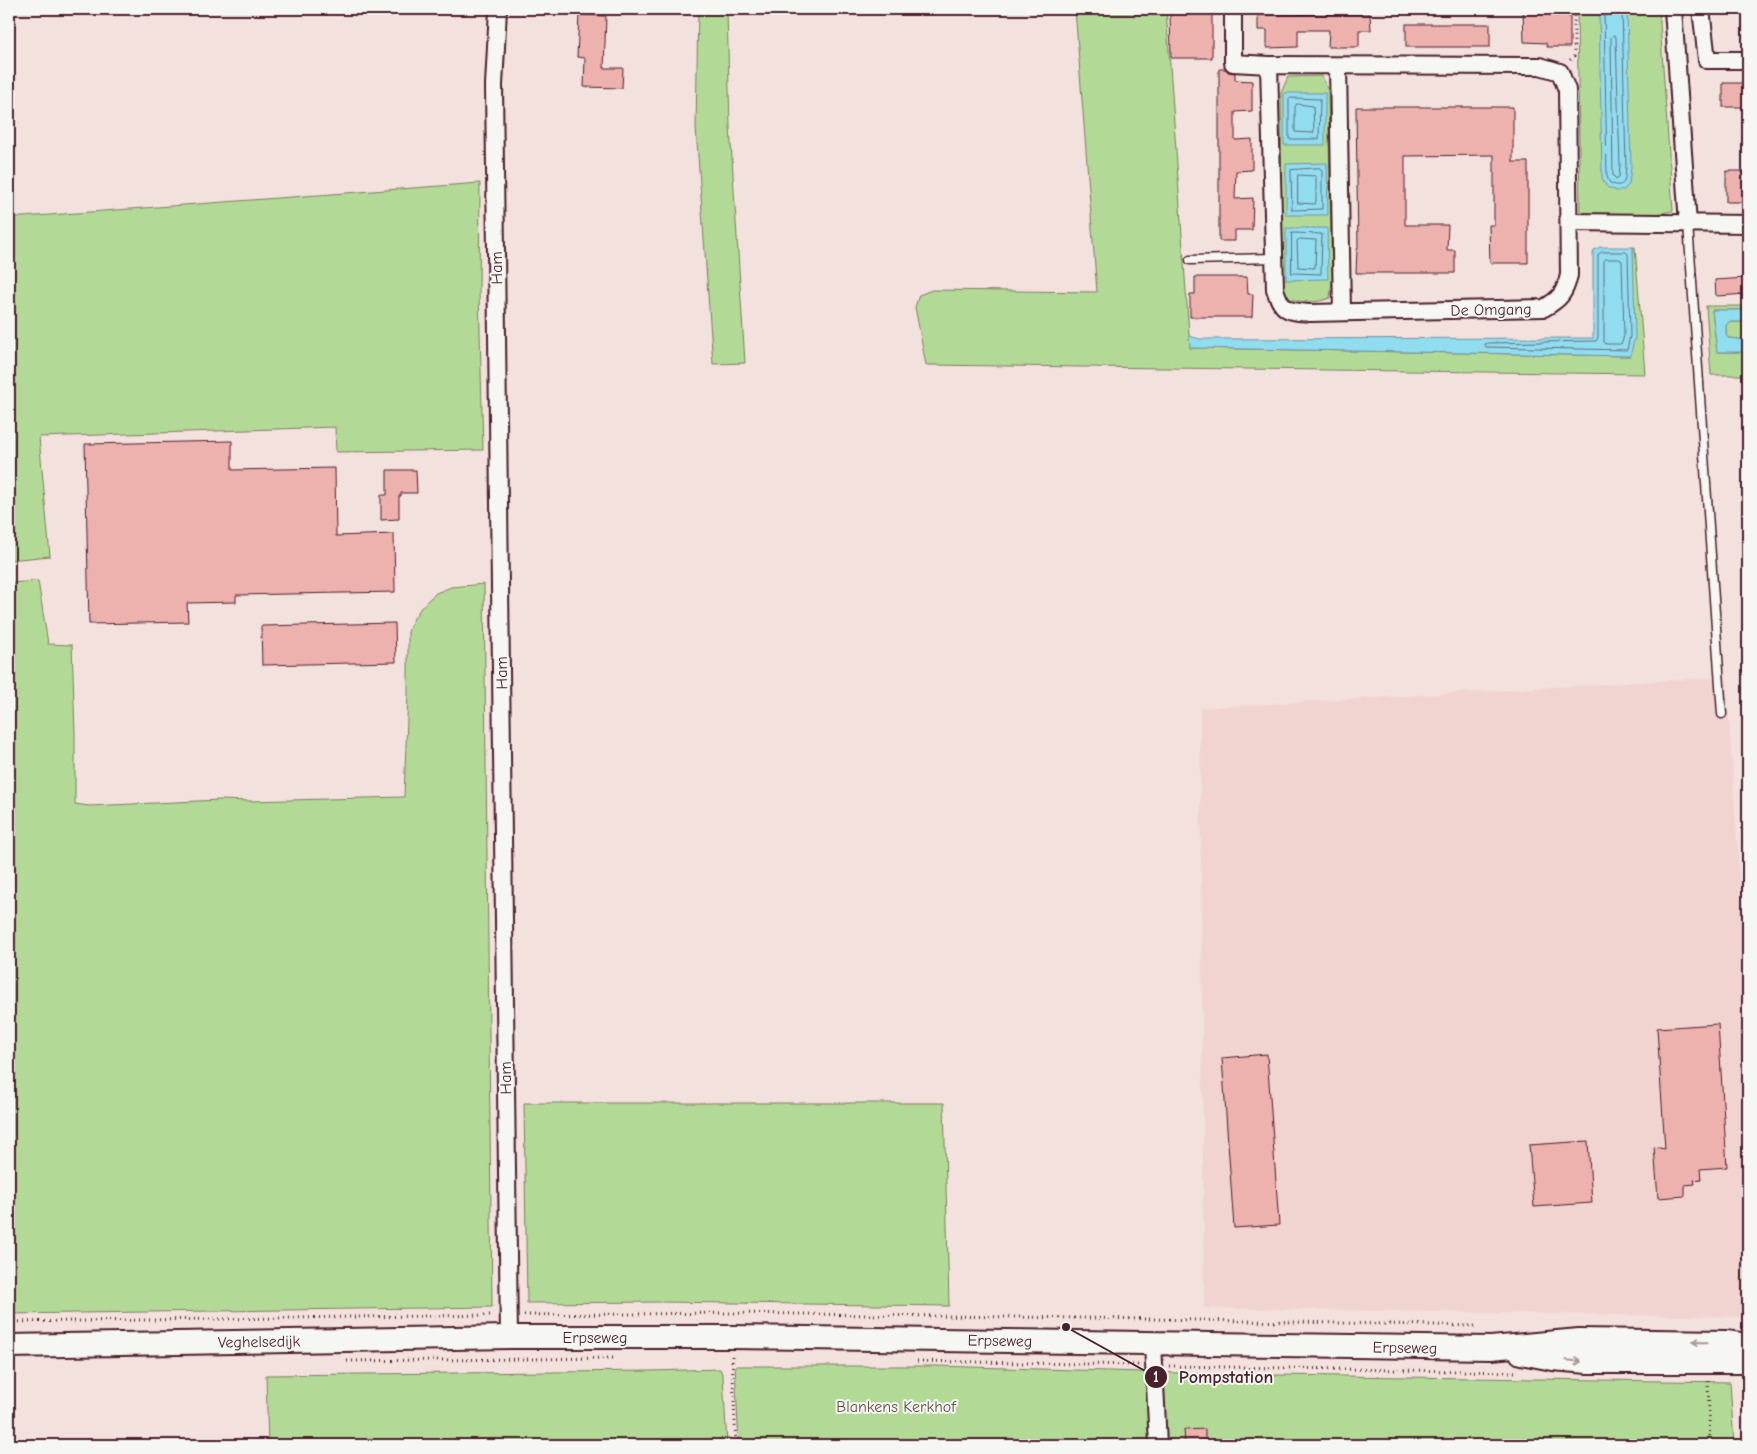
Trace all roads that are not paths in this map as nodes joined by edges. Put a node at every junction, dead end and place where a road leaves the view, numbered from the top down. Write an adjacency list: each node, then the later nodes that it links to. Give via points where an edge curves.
1 (498, 9): 15 (street, Ham, via 494,85)
2 (1233, 9): 6 (street, via 1233,63)
3 (1673, 9): 9 (street)
4 (1701, 9): 5 (street, via 1706,60)
5 (1748, 60)
6 (1270, 65): 7 (street); 11 (street, De Omgang)
7 (1338, 66): 8 (street, De Omgang, via 1540,66 1560,72 1567,90); 13 (street)
8 (1569, 222): 9 (street); 13 (street, De Omgang, via 1566,289 1556,302 1544,308)
9 (1688, 224): 10 (street); 14 (lane)
10 (1748, 224)
11 (1274, 258): 12 (lane); 13 (street, De Omgang, via 1274,289 1280,304 1289,311)
12 (1190, 260)
13 (1342, 312)
14 (1722, 714)
15 (508, 1326): 16 (main road, Erpseweg, via 731,1347); 18 (main road, Veghelsedijk)
16 (1153, 1344): 19 (main road, Erpseweg); 21 (street)
17 (1748, 1345): 19 (main road, Erpseweg, one-way to 19, via 1579,1340)
18 (9, 1346)
19 (1491, 1348): 20 (main road, Erpseweg, one-way to 20, via 1588,1362)
20 (1748, 1362)
21 (1158, 1445)

